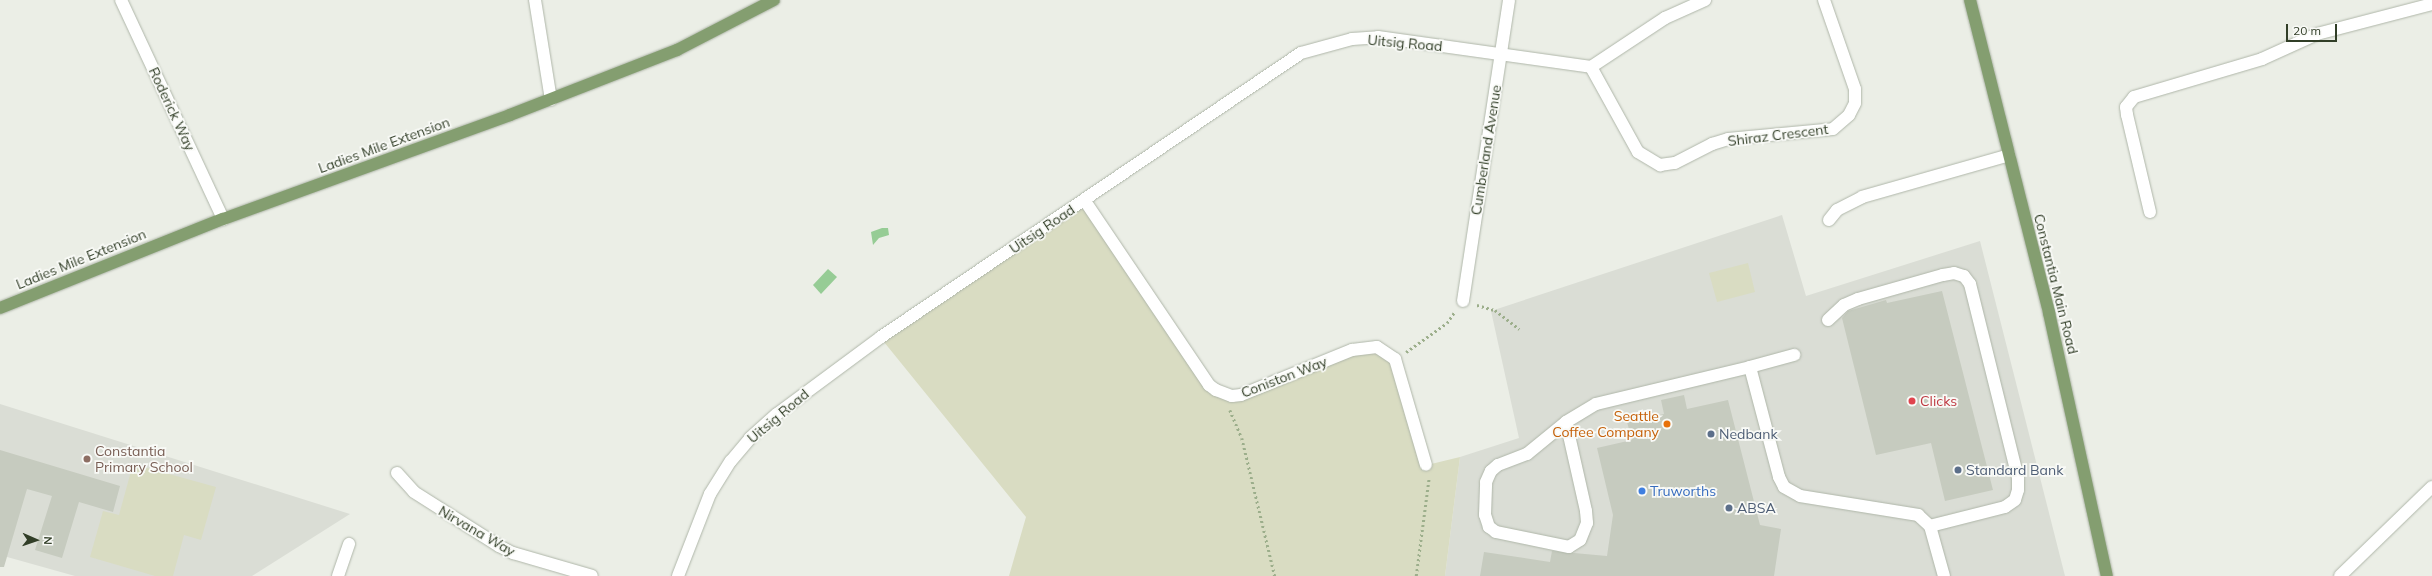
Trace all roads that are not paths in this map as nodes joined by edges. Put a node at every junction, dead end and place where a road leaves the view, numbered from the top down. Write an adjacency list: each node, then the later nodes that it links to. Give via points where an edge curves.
1 (121, 0): 15 (street, Roderick Way)
2 (535, 0): 11 (street)
3 (774, 0): 11 (main road, Ladies Mile Extension, via 677,50)
4 (1509, 0): 9 (street, Cumberland Avenue)
5 (1705, 0): 10 (street, via 1665,18)
6 (1824, 0): 10 (street, Shiraz Crescent, via 1855,89 1855,103 1849,115 1833,129 1728,139 1712,144 1675,163 1660,165 1638,152)
7 (1970, 0): 12 (main road, Constantia Main Road)
8 (2432, 4): 14 (street, via 2317,34 2262,59 2134,97 2126,108)
9 (1501, 54): 10 (street); 13 (street, Uitsig Road, via 1378,37 1345,40 1301,52); 17 (street, Cumberland Avenue)
10 (1591, 67)
11 (550, 100): 15 (main road, Ladies Mile Extension)
12 (2009, 154): 16 (street, via 1862,197 1837,210); 32 (main road, Constantia Main Road, via 2049,313)
13 (1085, 200): 23 (street, Coniston Way, via 1209,385 1224,394 1241,395 1364,347 1386,350 1396,359); 30 (street, Uitsig Road, via 881,337 777,414 750,438 731,461 710,494)
14 (2150, 212)
15 (223, 219): 18 (main road, Ladies Mile Extension)
16 (1829, 220)
17 (1463, 301)
18 (0, 308)
19 (1828, 320): 26 (street, via 1844,305 1858,299 1943,274 1954,273 1964,276 1970,284 2018,478 2018,490 2015,500 2005,507)
20 (1794, 355): 21 (street)
21 (1750, 367): 22 (street, via 1596,404); 26 (street, via 1779,477 1784,487 1800,496 1907,512 1925,520)
22 (1566, 422): 22 (street, via 1586,511 1587,523 1580,540 1569,547 1496,532 1489,527 1485,515 1486,482 1491,471 1498,465 1527,454)
23 (1426, 465)
24 (397, 473): 29 (street, Nirvana Way, via 414,492 499,546 513,553)
25 (2432, 487): 33 (street)
26 (1930, 526): 31 (street)
27 (349, 544): 28 (street)
28 (338, 576)
29 (592, 576)
30 (678, 576)
31 (1944, 576)
32 (2107, 576)
33 (2340, 576)

